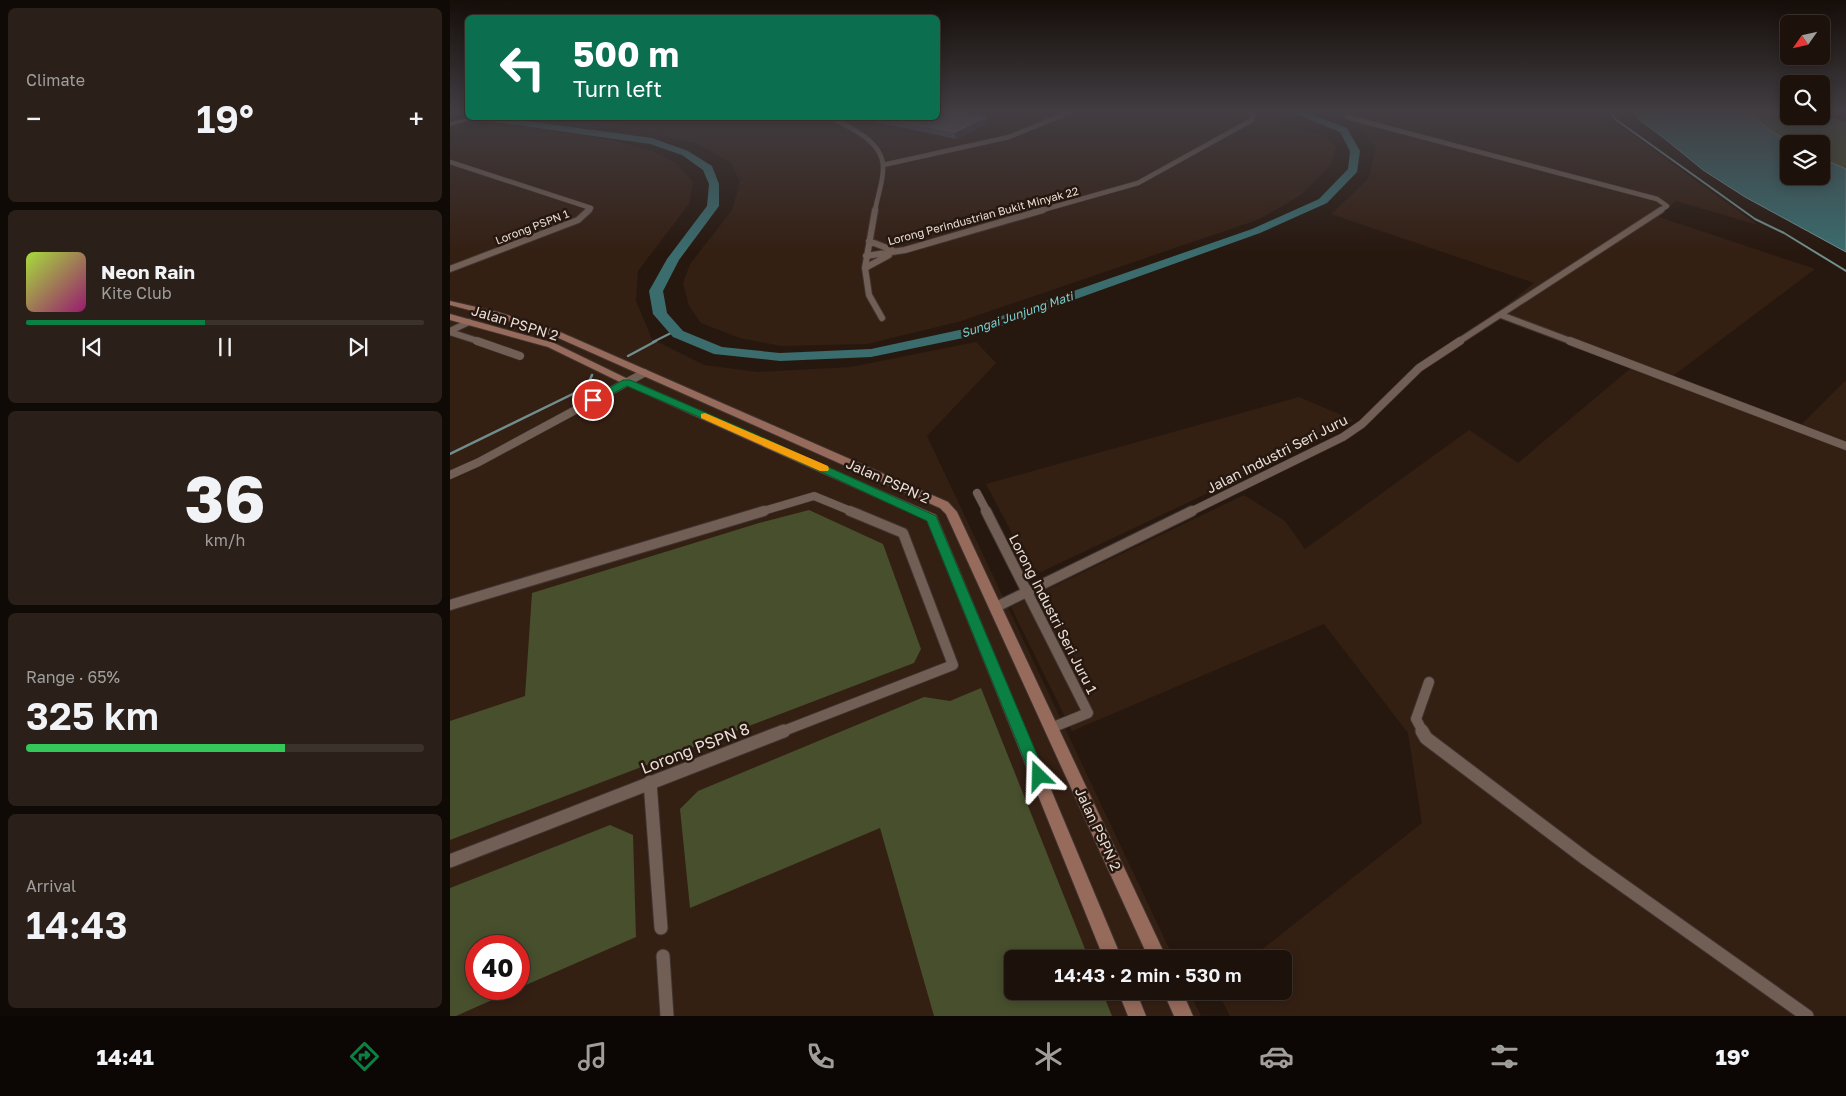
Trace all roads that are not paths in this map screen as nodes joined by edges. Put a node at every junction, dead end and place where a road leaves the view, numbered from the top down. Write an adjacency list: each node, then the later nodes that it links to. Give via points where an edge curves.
1 (921, 157): 5 (street)
2 (1184, 157): 10 (street, Lorong Perindustrian Bukit Minyak 22, via 1138,183)
3 (1498, 157): 15 (street, Jalan Industri Seri Juru, via 1664,202 1667,206)
4 (881, 158): 5 (street); 7 (street)
5 (910, 160): 7 (street); 8 (street)
6 (450, 162): 13 (street, Lorong PSPN 1, via 590,208 578,220)
7 (883, 165): 8 (street)
8 (883, 172): 9 (street)
9 (869, 241): 10 (street); 11 (street)
10 (899, 252): 11 (street, Lorong Perindustrian Bukit Minyak 22); 12 (street)
11 (866, 256): 12 (street)
12 (865, 268): 17 (street, via 869,296)
13 (450, 269)
14 (450, 304): 21 (street, Jalan PSPN 2, via 495,314 557,334)
15 (1501, 315): 23 (street); 26 (street, Jalan Industri Seri Juru, via 1420,368 1362,424 1343,437)
16 (450, 317): 18 (street, Jalan PSPN 2)
17 (882, 318)
18 (469, 322): 19 (street); 22 (street, Jalan PSPN 2, via 552,345)
19 (450, 332): 20 (street)
20 (520, 356)
21 (644, 373): 22 (street); 28 (street, Jalan PSPN 2, via 944,505 951,512)
22 (627, 382): 24 (street); 34 (street, Jalan PSPN 2, via 932,518)
23 (1846, 446)
24 (450, 475)
25 (977, 493): 26 (street, Lorong Industri Seri Juru 1)
26 (1027, 592): 28 (street, Jalan Industri Seri Juru); 30 (street, Lorong Industri Seri Juru 1, via 1088,712)
27 (450, 605): 31 (street, Lorong PSPN 8, via 814,496 903,534 953,665)
28 (996, 607): 30 (street, Jalan PSPN 2)
29 (1429, 682): 39 (street, via 1416,719 1426,738)
30 (1051, 728): 35 (street, Jalan PSPN 2)
31 (650, 782): 32 (street, Lorong PSPN 8); 33 (street)
32 (450, 861)
33 (661, 928)
34 (1110, 950)
35 (1154, 950)
36 (663, 956): 40 (street)
37 (1131, 1000): 41 (street)
38 (1176, 1000): 42 (street)
39 (1792, 1012): 43 (street)
40 (667, 1016)
41 (1137, 1016)
42 (1184, 1016)
43 (1807, 1016)

